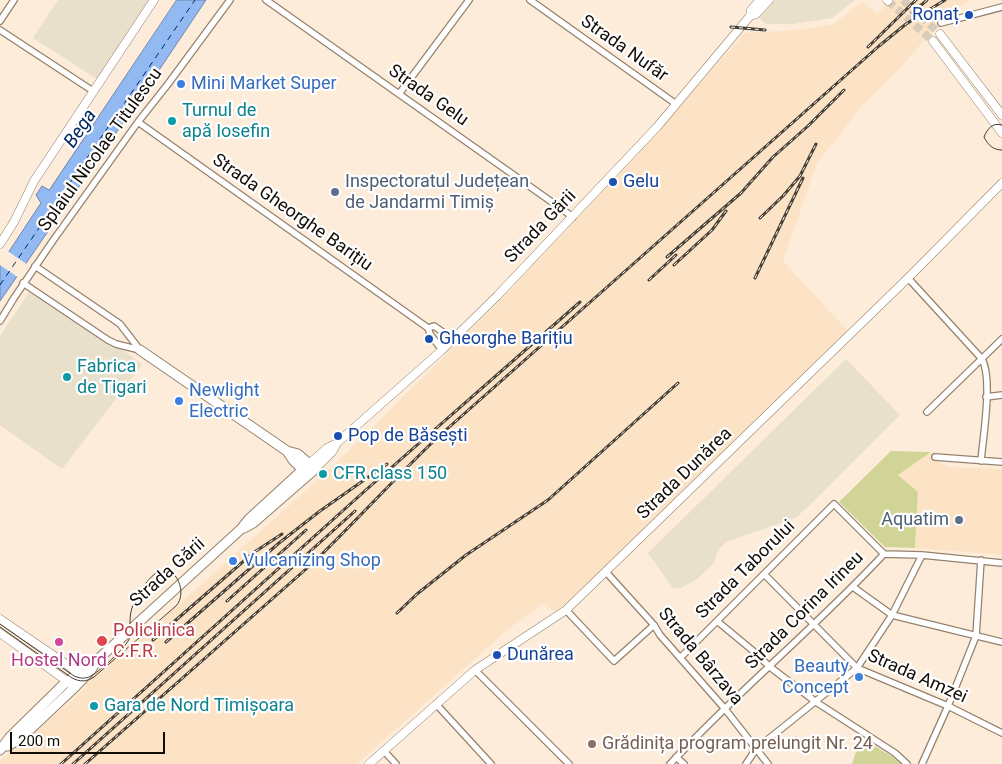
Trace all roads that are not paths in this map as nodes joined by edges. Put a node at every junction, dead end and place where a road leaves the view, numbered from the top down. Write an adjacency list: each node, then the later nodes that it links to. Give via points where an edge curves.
1 (14, 0): 11 (street)
2 (154, 0): 16 (street)
3 (230, 0): 20 (street, Splaiul Nicolae Titulescu)
4 (266, 0): 17 (street, Strada Gelu)
5 (469, 0): 17 (street)
6 (530, 0): 18 (street, Strada Nufăr)
7 (760, 0): 10 (street, Strada Gării)
8 (768, 0): 10 (street, Strada Gării)
9 (1002, 7): 12 (street)
10 (750, 16): 18 (street, Strada Gării)
11 (0, 21)
12 (941, 23)
13 (0, 30): 16 (street)
14 (940, 34): 19 (street)
15 (933, 41): 21 (street)
16 (93, 92): 24 (street, via 34,181)
17 (399, 94): 23 (street, Strada Gelu)
18 (676, 104): 23 (street, Strada Gării)
19 (1000, 112)
20 (138, 122): 25 (street, Splaiul Nicolae Titulescu); 29 (street, Strada Gheorghe Barițiu)
21 (1002, 134)
22 (1002, 184): 26 (street, Strada Dunărea)
23 (573, 217): 30 (street, Strada Gării)
24 (0, 243)
25 (35, 266): 27 (street, Splaiul Nicolae Titulescu); 32 (street, via 120,324)
26 (908, 278): 34 (street); 46 (street, Strada Dunărea)
27 (23, 283): 28 (street, Splaiul Nicolae Titulescu); 32 (street, via 108,340)
28 (0, 321)
29 (428, 328): 30 (street, Strada Gheorghe Barițiu, via 436,327); 33 (street, Strada Gheorghe Barițiu)
30 (453, 339): 33 (street, Strada Gării)
31 (1002, 339): 34 (street)
32 (140, 350): 41 (main road)
33 (442, 350): 41 (street, Strada Gării, via 337,443 332,452)
34 (982, 359): 36 (street); 37 (street)
35 (1002, 395): 36 (street)
36 (986, 398): 39 (street)
37 (927, 412)
38 (935, 457): 39 (street)
39 (981, 461): 40 (street)
40 (1002, 462)
41 (309, 469): 62 (main road, Strada Gării, via 249,519 95,662 88,664)
42 (884, 554): 43 (street); 47 (street, Strada Taborului, via 834,504); 48 (street, Strada Corina Irineu)
43 (922, 555): 44 (street); 50 (street)
44 (981, 560): 45 (street); 56 (street)
45 (1002, 563)
46 (606, 572): 49 (street, Strada Dunărea); 54 (street, Strada Bârzava)
47 (764, 574): 52 (street, Strada Taborului); 53 (street, Strada Amzei)
48 (853, 587): 50 (street); 53 (street, Strada Corina Irineu)
49 (566, 610): 54 (street, via 614,661); 61 (street, Strada Dunărea)
50 (892, 615): 56 (street); 60 (street)
51 (0, 619): 62 (street)
52 (717, 621): 58 (street, Strada Taborului); 59 (street)
53 (813, 623): 59 (street, Strada Corina Irineu); 60 (street, Strada Amzei)
54 (654, 625): 58 (street, Strada Bârzava)
55 (0, 633): 63 (street)
56 (976, 636): 57 (street); 66 (street)
57 (1002, 642)
58 (680, 658): 67 (street, Strada Bârzava)
59 (770, 667): 64 (street); 67 (street, Strada Corina Irineu)
60 (857, 668): 64 (street); 66 (street, Strada Amzei)
61 (475, 670): 65 (street, Strada Dunărea); 76 (street)
62 (80, 676): 63 (main road, Strada Gării)
63 (71, 684): 69 (main road, Strada Gării, via 18,735 15,742)
64 (816, 702): 70 (street); 81 (street)
65 (436, 704): 71 (street, Strada Dunărea); 75 (street)
66 (948, 706): 68 (street, Strada Amzei); 82 (street)
67 (725, 709): 70 (street, Strada Bârzava); 72 (street, Strada Corina Irineu)
68 (1002, 734)
69 (2, 748)
70 (756, 749): 79 (street); 80 (street, Strada Bârzava)
71 (384, 751): 73 (street, Strada Dunărea); 74 (street)
72 (676, 757): 77 (street, Strada Corina Irineu); 78 (street)
73 (370, 764)
74 (396, 764)
75 (492, 764)
76 (569, 764)
77 (670, 764)
78 (684, 764)
79 (746, 764)
80 (768, 764)
81 (906, 764)
82 (922, 764)

